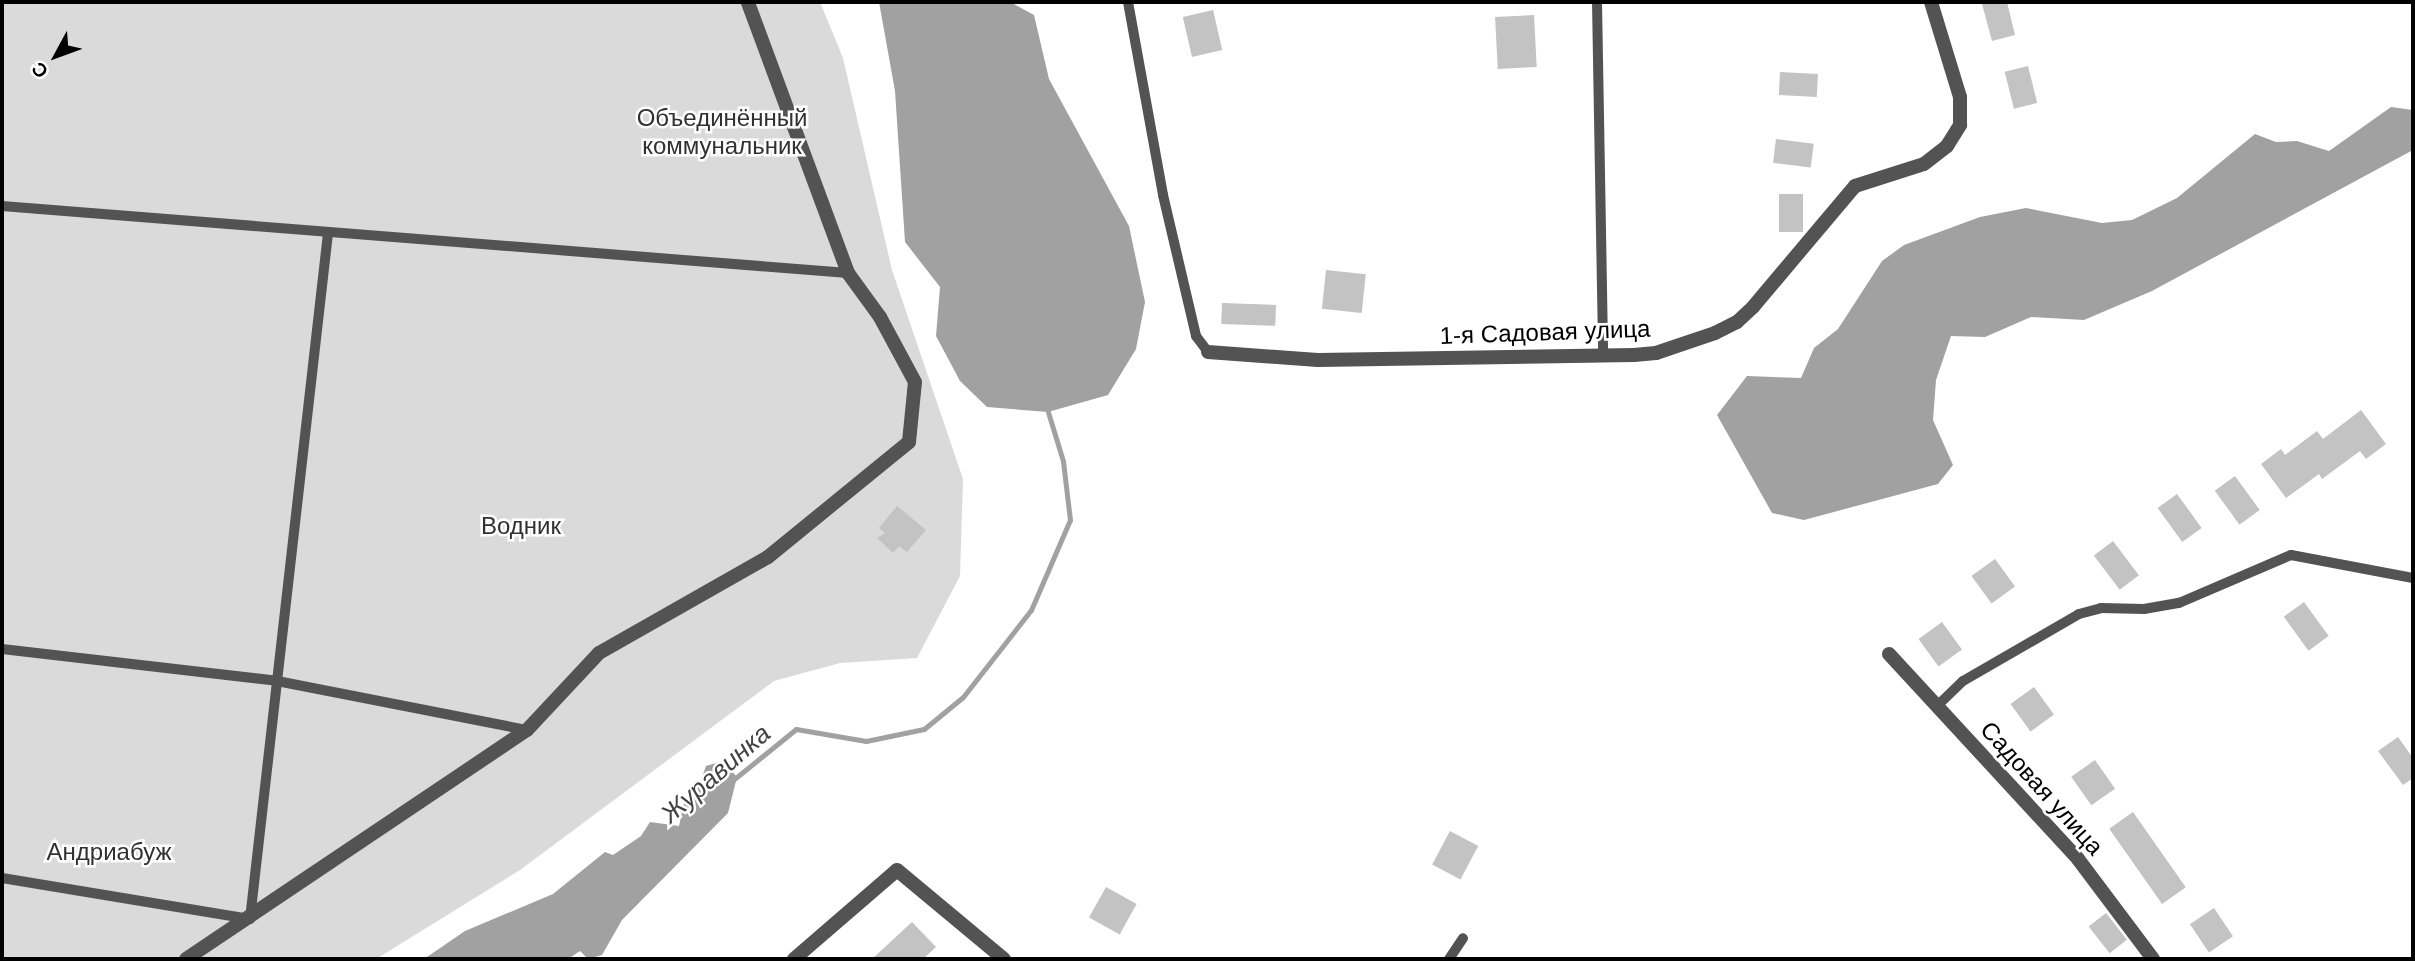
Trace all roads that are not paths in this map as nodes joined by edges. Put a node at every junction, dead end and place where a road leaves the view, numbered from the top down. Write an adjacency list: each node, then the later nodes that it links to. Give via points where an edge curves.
1 (748, 2): 7 (street)
2 (1128, 2): 8 (lane, via 1166,207 1196,336)
3 (1597, 2): 9 (lane)
4 (1931, 2): 9 (street, 1-я Садовая улица, via 1960,97 1960,125 1947,146 1924,164 1856,186 1737,322 1656,353)
5 (2, 206): 6 (lane)
6 (328, 233): 7 (lane); 13 (lane)
7 (848, 273): 15 (street, via 880,317 915,382 909,442 768,556 599,653)
8 (1208, 352): 9 (street, 1-я Садовая улица, via 1318,360)
9 (1603, 356)
10 (2413, 578): 14 (lane, via 2291,555 2179,603 2144,609 2101,608 2080,614 1963,681)
11 (2, 649): 13 (lane)
12 (1889, 654): 14 (street, Садовая улица)
13 (277, 681): 15 (lane); 17 (lane)
14 (1937, 706): 23 (street, Садовая улица, via 2078,859)
15 (527, 730): 17 (street)
16 (2, 878): 17 (lane)
17 (250, 919): 19 (street)
18 (1463, 938): 22 (lane)
19 (186, 959)
20 (794, 959): 21 (street, via 897,870)
21 (1004, 959)
22 (1450, 959)
23 (2153, 959)

